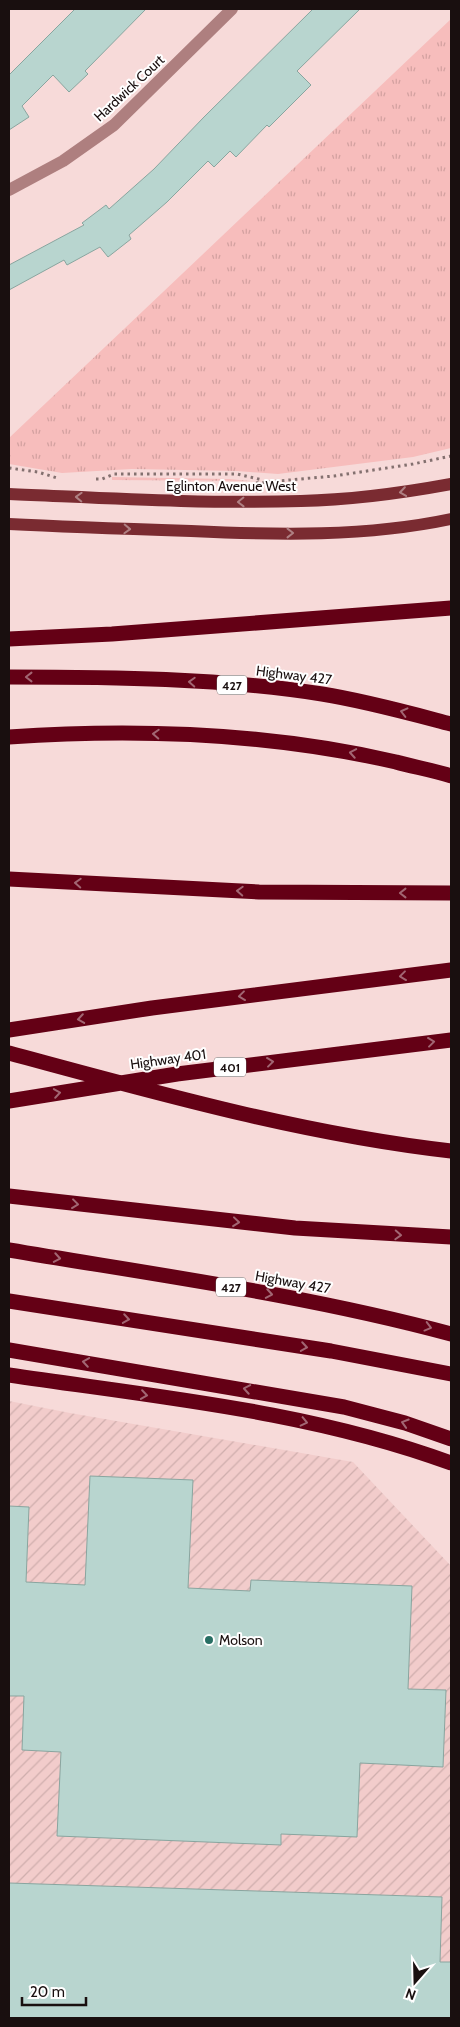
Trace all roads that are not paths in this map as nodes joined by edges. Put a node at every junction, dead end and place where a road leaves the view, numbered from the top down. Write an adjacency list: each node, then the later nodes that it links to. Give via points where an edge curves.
1 (232, 9): 2 (street, Hardwick Court, via 114,125 63,160)
2 (9, 190)
3 (451, 484): 4 (main road, Eglinton Avenue West, one-way to 4, via 400,493 302,501 210,502)
4 (9, 494)
5 (451, 518): 6 (main road, one-way to 5, via 315,534 391,528)
6 (9, 524)
7 (451, 608): 8 (highway)
8 (9, 639)
9 (9, 677): 10 (highway, Highway 427 / 427, one-way to 9, via 322,694 247,686)
10 (451, 724)
11 (9, 736): 12 (highway, one-way to 11, via 354,752 250,738 149,734)
12 (451, 776)
13 (9, 879): 14 (highway, one-way to 13, via 259,892)
14 (451, 893)
15 (451, 970): 16 (highway, one-way to 16, via 152,1008)
16 (9, 1030)
17 (451, 1040): 19 (highway, Highway 401 / 401, one-way to 17, via 177,1074)
18 (9, 1054): 20 (highway, via 253,1116)
19 (9, 1101)
20 (451, 1151)
21 (9, 1196): 22 (highway, one-way to 22, via 295,1228)
22 (451, 1237)
23 (9, 1250): 25 (highway, Highway 427 / 427, one-way to 25, via 322,1303)
24 (9, 1301): 27 (highway, one-way to 27, via 331,1351)
25 (451, 1334)
26 (9, 1350): 29 (highway, one-way to 26, via 344,1407)
27 (451, 1374)
28 (9, 1375): 30 (highway, one-way to 30, via 281,1416 415,1450)
29 (451, 1439)
30 (451, 1463)

